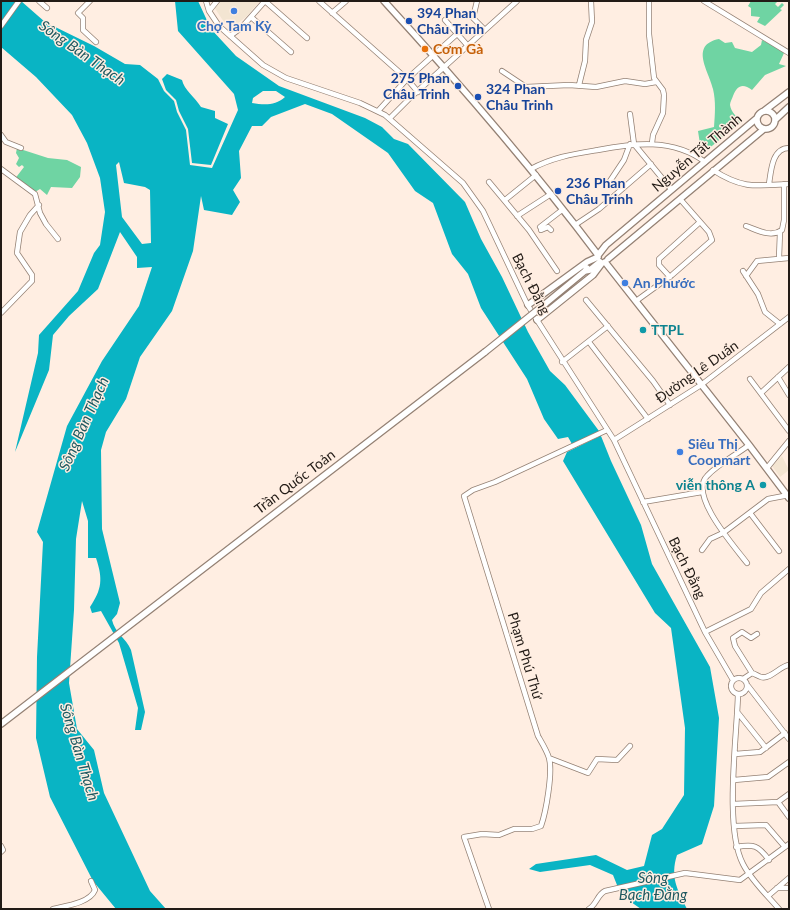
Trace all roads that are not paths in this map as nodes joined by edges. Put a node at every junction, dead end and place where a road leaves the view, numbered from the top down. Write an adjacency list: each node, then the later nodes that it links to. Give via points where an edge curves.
1 (19, 1): 20 (street)
2 (39, 1): 15 (street)
3 (90, 1): 25 (street, via 78,13 83,18 83,30)
4 (206, 1): 16 (street, Bạch Đằng)
5 (217, 1): 16 (street)
6 (265, 1): 18 (street); 24 (street)
7 (319, 1): 17 (street)
8 (346, 1): 17 (street)
9 (384, 1): 29 (main road)
10 (477, 1): 21 (street, via 473,18)
11 (517, 1): 21 (street)
12 (591, 1): 34 (street, via 592,22 587,36 585,61)
13 (649, 1): 33 (street, via 649,34)
14 (704, 1): 28 (street)
15 (47, 8)
16 (209, 11): 23 (street, Bạch Đằng)
17 (332, 13): 32 (street)
18 (251, 17): 23 (street); 27 (street)
19 (445, 20): 22 (street)
20 (1, 26)
21 (485, 30): 26 (street)
22 (457, 34): 26 (street); 29 (street)
23 (230, 36): 38 (street, Bạch Đằng, via 263,65 286,78 334,93)
24 (307, 38)
25 (96, 42)
26 (468, 46): 30 (street)
27 (291, 52)
28 (789, 52)
29 (433, 55): 30 (main road); 32 (street)
30 (444, 67): 35 (street); 53 (main road)
31 (502, 71): 34 (street, via 526,87)
32 (407, 79): 35 (street); 38 (street)
33 (656, 82): 34 (street, via 645,84 625,81 596,88); 46 (street, via 663,90 663,112)
34 (579, 85)
35 (418, 92): 41 (street)
36 (789, 92): 39 (main road)
37 (789, 107): 43 (main road)
38 (378, 111): 41 (street, Bạch Đằng)
39 (764, 111): 42 (main road); 43 (main road, via 772,112)
40 (630, 114): 47 (street)
41 (390, 118): 80 (street, Bạch Đằng, via 463,183 483,212)
42 (757, 118): 44 (main road, via 758,125); 50 (main road, Nguyễn Tất Thành)
43 (776, 120): 44 (main road, via 772,127)
44 (764, 129): 54 (main road, Nguyễn Tất Thành)
45 (1, 135): 48 (street, via 6,142)
46 (652, 143): 47 (street); 50 (street, via 688,151)
47 (632, 144): 51 (street); 53 (street, via 553,158); 56 (street)
48 (21, 148)
49 (789, 148): 58 (street, via 782,148 778,152 771,168)
50 (705, 162): 60 (main road, Nguyễn Tất Thành)
51 (651, 164): 60 (street); 68 (street, via 599,209)
52 (1, 169): 64 (street, via 35,194)
53 (531, 169): 55 (main road)
54 (713, 170): 58 (street, via 732,182 746,185); 62 (main road, Nguyễn Tất Thành)
55 (536, 175): 61 (main road); 63 (street)
56 (610, 181)
57 (489, 182): 63 (street)
58 (769, 184): 59 (street)
59 (787, 184): 71 (street, via 784,220)
60 (671, 189): 75 (main road, Nguyễn Tất Thành, via 608,243)
61 (551, 194): 65 (main road); 66 (street)
62 (680, 199): 67 (street); 75 (main road, Nguyễn Tất Thành)
63 (505, 200): 66 (street)
64 (39, 205): 72 (street, via 40,214); 81 (street, via 20,232 17,253 33,279)
65 (562, 210): 68 (main road); 70 (street, via 540,227 540,230 548,227)
66 (517, 216): 76 (street)
67 (700, 222): 77 (street, via 659,259 659,265); 77 (street, via 712,236 710,243)
68 (575, 225): 75 (main road)
69 (746, 226): 71 (street, via 769,234)
70 (551, 230)
71 (780, 232): 73 (street)
72 (58, 239)
73 (779, 258): 74 (street); 84 (street, via 757,261 744,273 758,294 765,312)
74 (789, 258)
75 (601, 259): 79 (main road); 80 (main road, via 587,262); 83 (main road, via 593,276); 120 (main road, Trần Quốc Toản, bridge, via 587,267 485,352)
76 (557, 271)
77 (670, 277): 79 (street)
78 (586, 300): 85 (street)
79 (636, 301): 91 (main road)
80 (528, 305): 83 (street, Bạch Đằng)
81 (1, 313)
82 (789, 317): 84 (street, Đường Lê Duẩn)
83 (536, 320): 87 (street, Bạch Đằng)
84 (780, 324): 91 (street, Đường Lê Duẩn)
85 (608, 326): 86 (street); 94 (street)
86 (588, 342): 87 (street); 95 (street)
87 (562, 362): 96 (street, Bạch Đằng)
88 (789, 367): 89 (street)
89 (778, 377): 92 (street); 93 (street)
90 (750, 379): 92 (street)
91 (701, 385): 94 (street, Đường Lê Duẩn); 100 (main road)
92 (761, 393): 97 (street)
93 (789, 395)
94 (670, 405): 95 (street, Đường Lê Duẩn)
95 (648, 419): 98 (street, Đường Lê Duẩn)
96 (606, 430): 98 (street, Bạch Đằng); 126 (street, Phạm Phú Thứ, via 464,496 536,730)
97 (789, 430)
98 (614, 440): 104 (street, Bạch Đằng)
99 (789, 441): 101 (street)
100 (749, 445): 101 (main road); 102 (street, via 706,476)
101 (767, 468): 103 (main road)
102 (702, 492): 104 (street); 106 (street)
103 (788, 496): 105 (street, via 768,499)
104 (643, 502): 111 (street, Bạch Đằng)
105 (750, 513): 106 (street); 108 (street)
106 (723, 533): 107 (street, via 710,539); 109 (street)
107 (702, 550)
108 (779, 551)
109 (747, 563)
110 (789, 569): 111 (street, via 762,593 751,610)
111 (705, 632): 116 (street, Bạch Đằng)
112 (757, 634): 114 (street, via 751,638 742,632 733,638 735,646)
113 (789, 665): 114 (street, via 764,677)
114 (752, 673): 115 (street)
115 (743, 678): 116 (street); 117 (street)
116 (733, 680): 118 (street, via 730,685)
117 (748, 686): 118 (street, via 744,693); 121 (street)
118 (738, 694): 119 (street)
119 (738, 712): 124 (street); 125 (street)
120 (1, 724)
121 (785, 733): 122 (street); 124 (street)
122 (789, 739)
123 (630, 746): 126 (street, via 617,760 597,759 588,773)
124 (766, 748): 125 (street, via 760,752)
125 (736, 754): 128 (street)
126 (549, 758): 146 (street, Phạm Phú Thứ, via 550,776 541,826 514,829 500,835 464,837)
127 (789, 762): 128 (street, via 768,776)
128 (734, 780): 131 (street)
129 (789, 794): 130 (street)
130 (778, 802): 131 (street); 132 (street)
131 (733, 804): 133 (street)
132 (789, 817)
133 (734, 826): 134 (street, via 766,825); 136 (street)
134 (787, 845): 138 (street)
135 (1, 846): 137 (street)
136 (736, 847): 138 (street, via 756,846); 139 (street)
137 (1, 852)
138 (769, 860): 139 (street)
139 (750, 874): 144 (street); 147 (street, via 740,880 685,873 602,892 595,906)
140 (789, 878): 142 (street)
141 (91, 881): 145 (street, via 96,890 90,897 79,903)
142 (777, 888): 143 (street); 144 (street)
143 (789, 888)
144 (768, 896): 148 (street)
145 (53, 909)
146 (489, 909)
147 (589, 909)
148 (778, 909)

